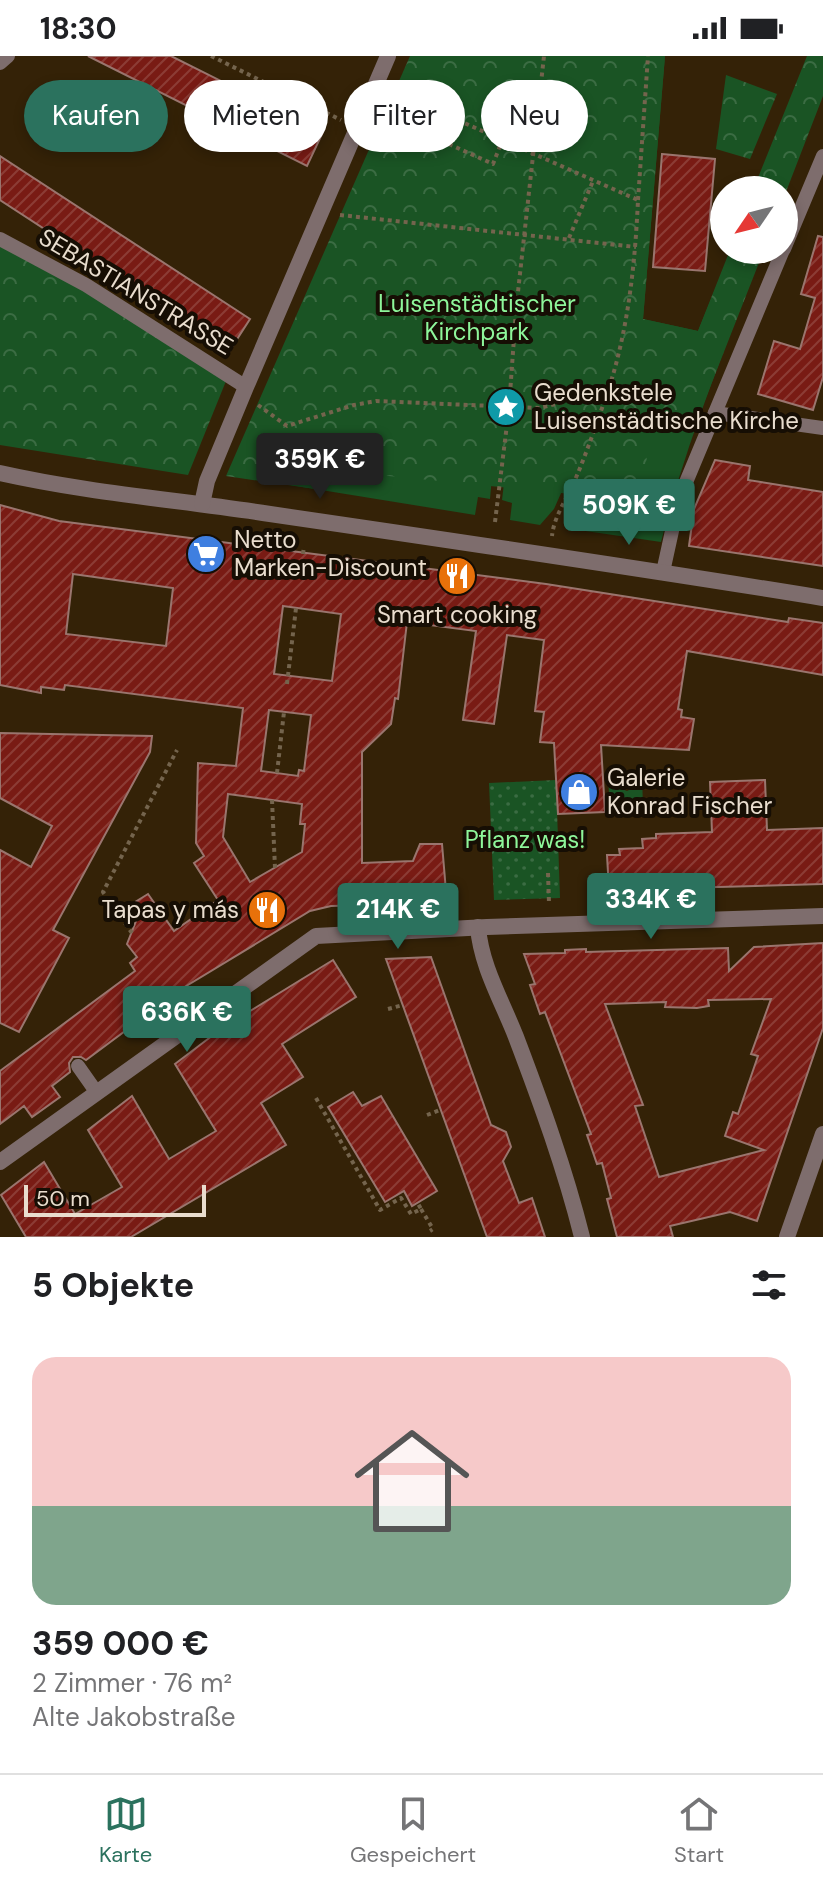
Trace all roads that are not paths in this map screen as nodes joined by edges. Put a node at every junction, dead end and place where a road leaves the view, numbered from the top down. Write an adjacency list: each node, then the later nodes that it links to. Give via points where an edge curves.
1 (8, 56): 3 (lane)
2 (388, 56): 8 (street, SEBASTIANSTRASSE)
3 (0, 63)
4 (823, 156): 5 (lane)
5 (798, 216)
6 (0, 239): 8 (lane, SEBASTIANSTRASSE, via 86,285)
7 (778, 264): 9 (lane)
8 (244, 391): 12 (street, SEBASTIANSTRASSE)
9 (715, 413): 10 (lane); 13 (lane, via 679,499)
10 (823, 428)
11 (0, 473): 12 (street)
12 (202, 504): 13 (street)
13 (663, 572): 14 (street)
14 (823, 598)
15 (823, 916): 16 (street)
16 (478, 927): 18 (street, via 316,936); 21 (street, via 480,949 568,1180)
17 (78, 1066): 18 (lane)
18 (97, 1093): 20 (street)
19 (823, 1134): 22 (street)
20 (0, 1162)
21 (582, 1237)
22 (787, 1237)

